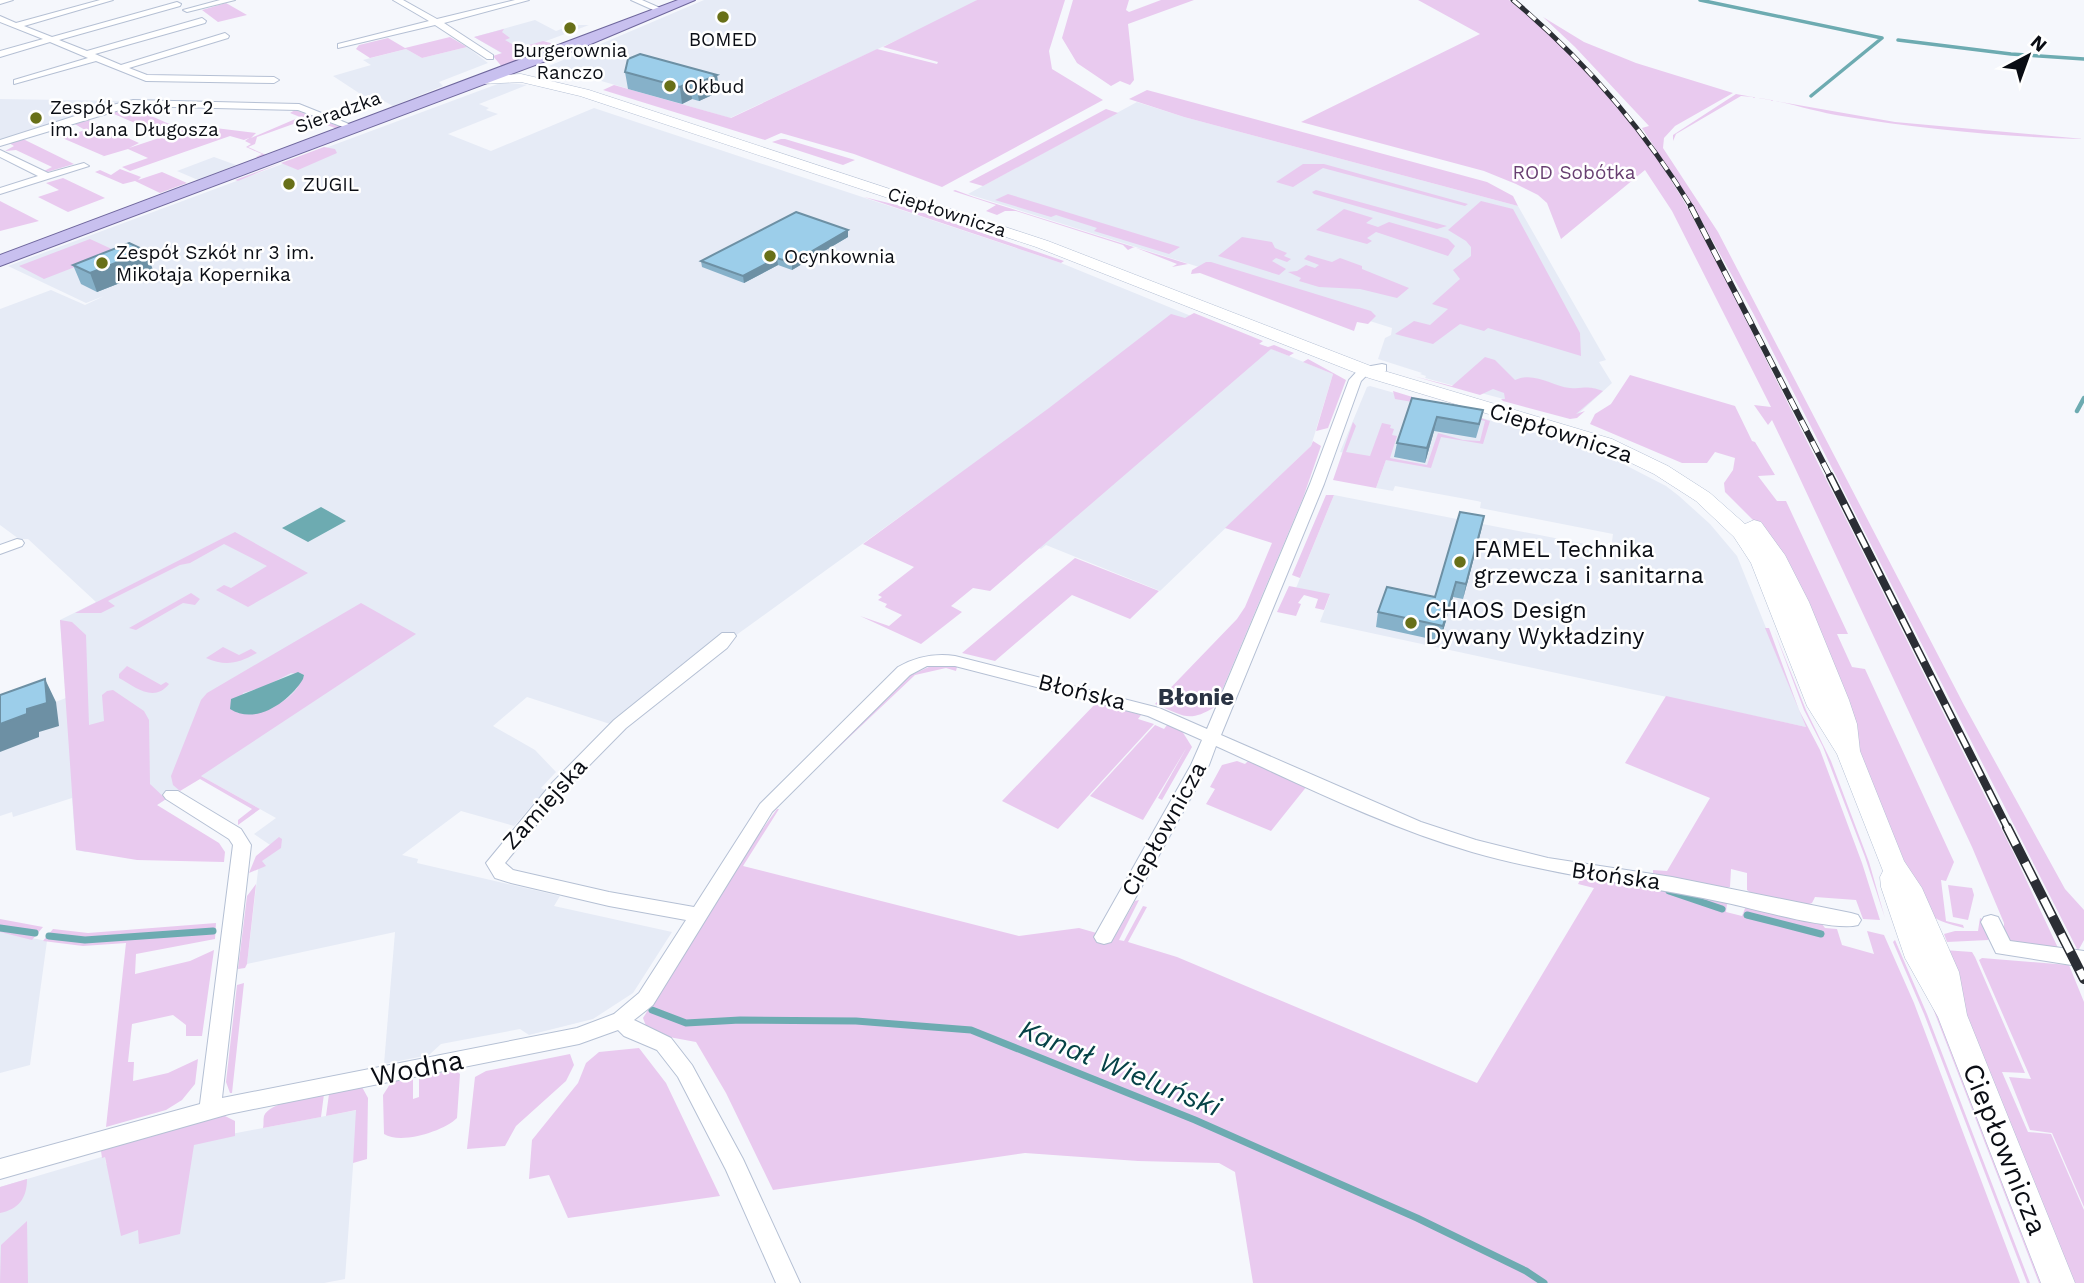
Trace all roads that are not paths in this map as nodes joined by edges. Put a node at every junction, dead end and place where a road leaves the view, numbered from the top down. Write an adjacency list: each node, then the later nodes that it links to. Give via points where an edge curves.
1 (9, 0): 8 (street)
2 (109, 0): 15 (street)
3 (230, 0): 10 (street)
4 (397, 0): 14 (street)
5 (525, 0): 14 (street)
6 (635, 0): 11 (street)
7 (689, 0): 11 (main road, Sieradzka)
8 (0, 2)
9 (175, 2): 10 (street); 17 (street)
10 (187, 10): 13 (street)
11 (663, 11): 19 (main road, Sieradzka)
12 (0, 19): 15 (street)
13 (202, 20): 21 (street); 24 (street, via 225,36)
14 (437, 23): 18 (street); 22 (street)
15 (15, 25): 16 (street); 17 (street)
16 (0, 30)
17 (49, 40): 20 (street); 21 (street)
18 (341, 46)
19 (561, 51): 25 (main road, Sieradzka); 26 (main road, via 542,64)
20 (0, 54)
21 (86, 54): 23 (street)
22 (490, 57)
23 (96, 58): 24 (street); 28 (street)
24 (119, 68): 27 (street, via 154,78)
25 (517, 73): 26 (main road, Ciepłownicza); 29 (main road, Sieradzka, via 482,80); 36 (main road, Ciepłownicza, via 1033,241)
26 (537, 74): 36 (main road, Ciepłownicza, via 1035,234)
27 (274, 80)
28 (18, 82)
29 (355, 128): 30 (street, via 299,107 124,104); 35 (main road, Sieradzka)
30 (4, 141)
31 (0, 153): 33 (street)
32 (84, 166): 33 (street)
33 (45, 176): 34 (street)
34 (0, 191)
35 (0, 261)
36 (1367, 366): 40 (street, Ciepłownicza, via 1353,383 1317,484); 51 (main road, Ciepłownicza, via 1605,443 1703,497 1733,523 1757,553 1819,706 1849,754 1892,864 1894,887 1919,958 1952,1015)
37 (17, 543): 38 (street)
38 (0, 550)
39 (727, 636): 42 (street, Zamiejska, via 593,751 547,798 495,863 496,869 510,876)
40 (1211, 737): 42 (street, Błońska, via 1110,699 953,660 921,662 893,681 766,808); 43 (street, Błońska, via 1415,827 1474,846 1548,865); 45 (street, Ciepłownicza, via 1188,791)
41 (172, 795): 48 (street, via 235,834 242,845)
42 (697, 915): 47 (street, Błońska, via 646,999)
43 (1851, 920)
44 (1991, 922): 46 (street, via 2003,948)
45 (1104, 937)
46 (2084, 959)
47 (621, 1020): 48 (street, Wodna, via 544,1044); 50 (street, via 631,1030 664,1044 685,1071)
48 (210, 1110): 49 (street, Wodna)
49 (0, 1169)
50 (788, 1283)
51 (2058, 1283)

